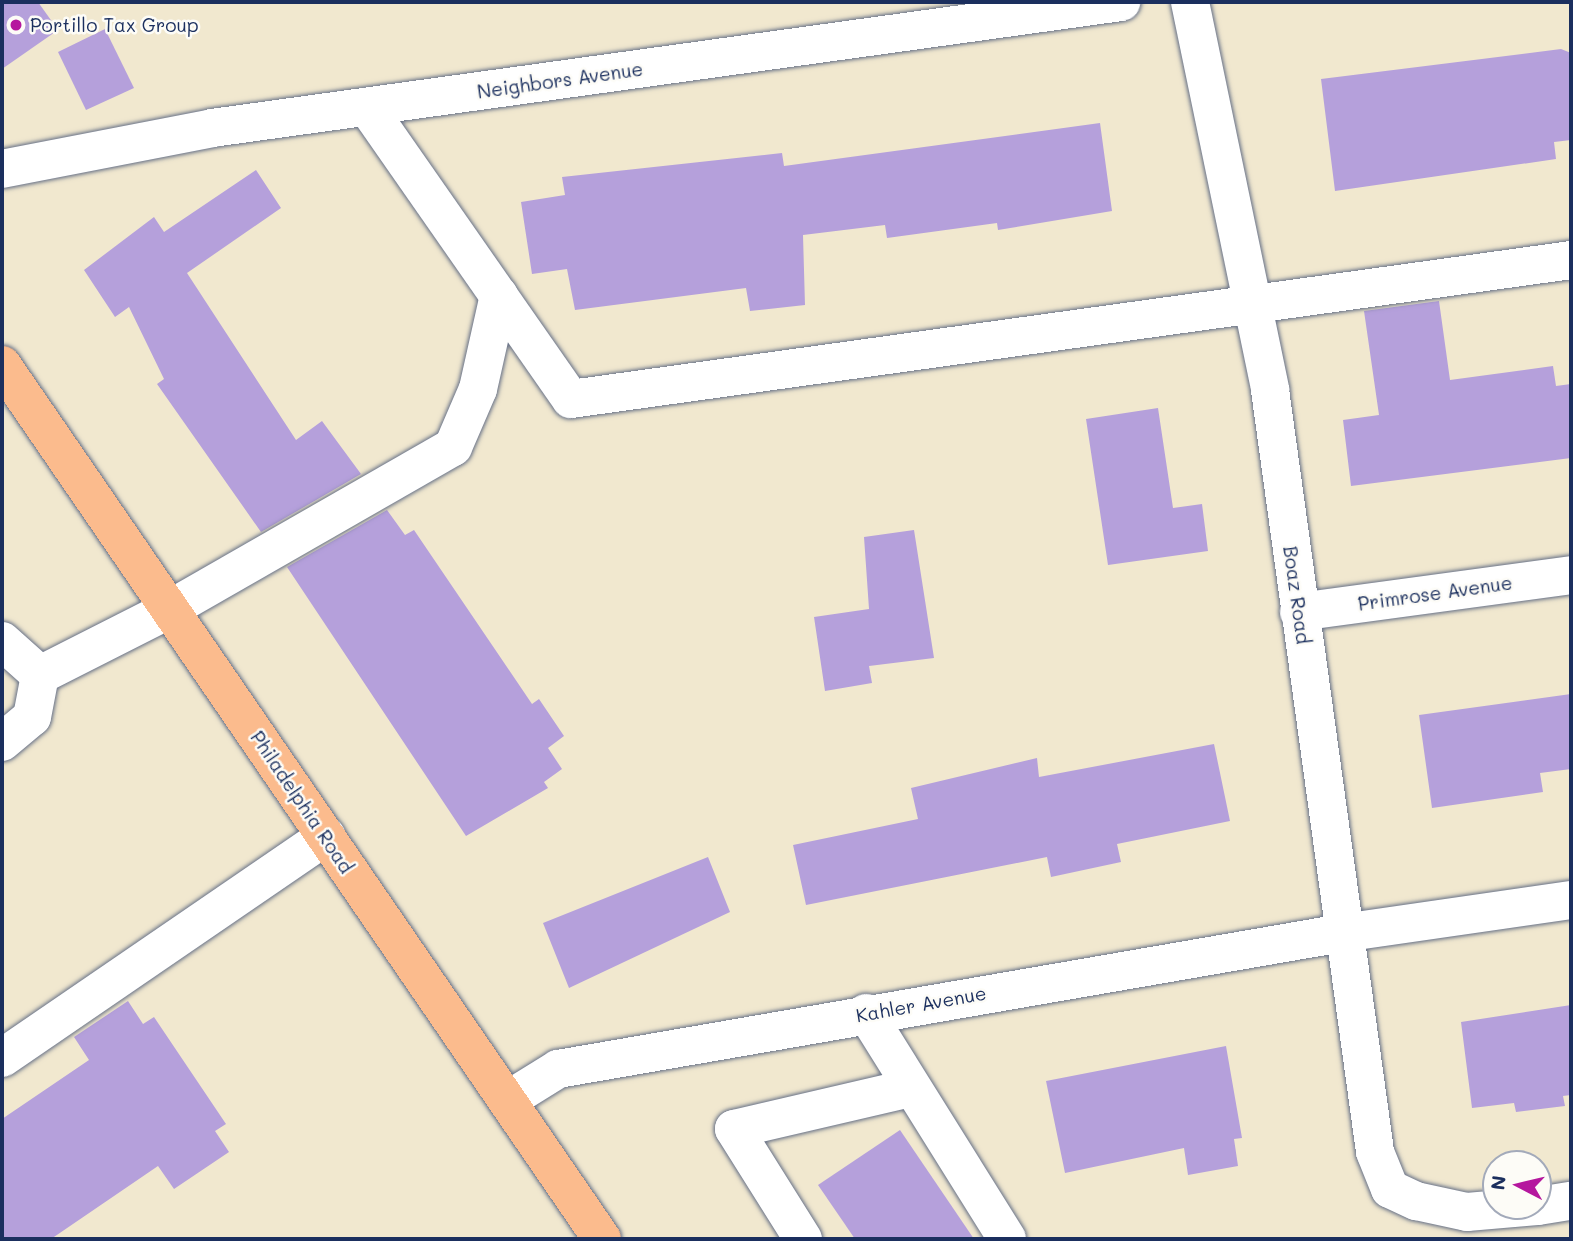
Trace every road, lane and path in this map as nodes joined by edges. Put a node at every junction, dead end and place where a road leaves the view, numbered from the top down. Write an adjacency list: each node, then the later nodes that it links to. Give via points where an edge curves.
1 (1121, 2): 3 (street, Neighbors Avenue)
2 (1190, 2): 7 (street, Boaz Road)
3 (368, 107): 4 (street, Neighbors Avenue, via 62,153); 6 (street)
4 (2, 169)
5 (1571, 260): 7 (street)
6 (499, 295): 7 (street, via 570,399); 10 (street, via 478,389 453,447)
7 (1252, 304): 11 (street, Boaz Road)
8 (2, 365): 10 (main road, Philadelphia Road)
9 (1571, 575): 11 (street, Primrose Avenue)
10 (170, 609): 13 (street); 15 (main road, Philadelphia Road)
11 (1299, 612): 17 (street, Boaz Road)
12 (2, 641): 13 (street)
13 (40, 675): 14 (street, via 32,717)
14 (2, 742)
15 (326, 836): 19 (street); 21 (main road, Philadelphia Road)
16 (1571, 900): 17 (street, Kahler Avenue)
17 (1342, 933): 18 (street, Kahler Avenue); 24 (street, Boaz Road, via 1375,1152 1391,1189 1467,1212)
18 (866, 1013): 20 (street); 21 (street, Kahler Avenue, via 558,1069)
19 (2, 1058)
20 (911, 1088): 26 (street, via 734,1129); 27 (street)
21 (508, 1100): 25 (main road, Philadelphia Road)
22 (1571, 1201): 23 (street)
23 (1552, 1204)
24 (1482, 1211)
25 (602, 1239)
26 (803, 1239)
27 (1007, 1239)

